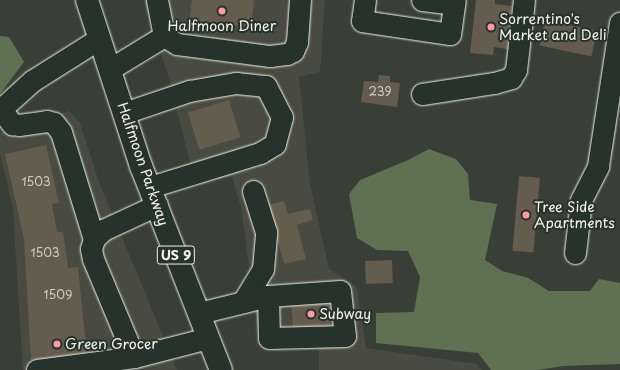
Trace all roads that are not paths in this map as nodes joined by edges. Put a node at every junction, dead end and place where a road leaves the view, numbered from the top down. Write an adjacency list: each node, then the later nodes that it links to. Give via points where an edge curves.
1 (87, 0): 10 (main road, Halfmoon Parkway / US 9)
2 (157, 0): 9 (street)
3 (300, 0): 9 (street, via 297,42 293,51 287,54 270,56 177,44)
4 (365, 0): 7 (street, via 362,21 450,34)
5 (422, 0): 7 (street)
6 (524, 0): 12 (street, via 516,70 511,78)
7 (455, 2)
8 (620, 23): 18 (street, via 598,166 581,200)
9 (164, 36): 11 (street)
10 (100, 38): 11 (main road, Halfmoon Parkway / US 9); 13 (street, via 32,81)
11 (110, 69): 14 (main road, Halfmoon Parkway / US 9)
12 (422, 94)
13 (0, 110): 17 (street, via 12,124 47,121 54,123 61,132)
14 (124, 113): 16 (main road, Halfmoon Parkway / US 9); 16 (street, via 189,91 236,84 266,86 282,117 275,144 260,153)
15 (254, 191): 20 (street, via 266,232 263,269)
16 (153, 196): 17 (street, via 102,230); 21 (main road, Halfmoon Parkway / US 9)
17 (94, 239): 23 (street, via 91,249 93,259)
18 (575, 253)
19 (268, 296): 20 (street)
20 (243, 302): 21 (street)
21 (199, 313): 22 (main road, Halfmoon Parkway / US 9)
22 (208, 338): 23 (street); 26 (main road, Halfmoon Parkway / US 9)
23 (134, 357): 24 (street)
24 (82, 367): 25 (street)
25 (37, 370)
26 (220, 370)

